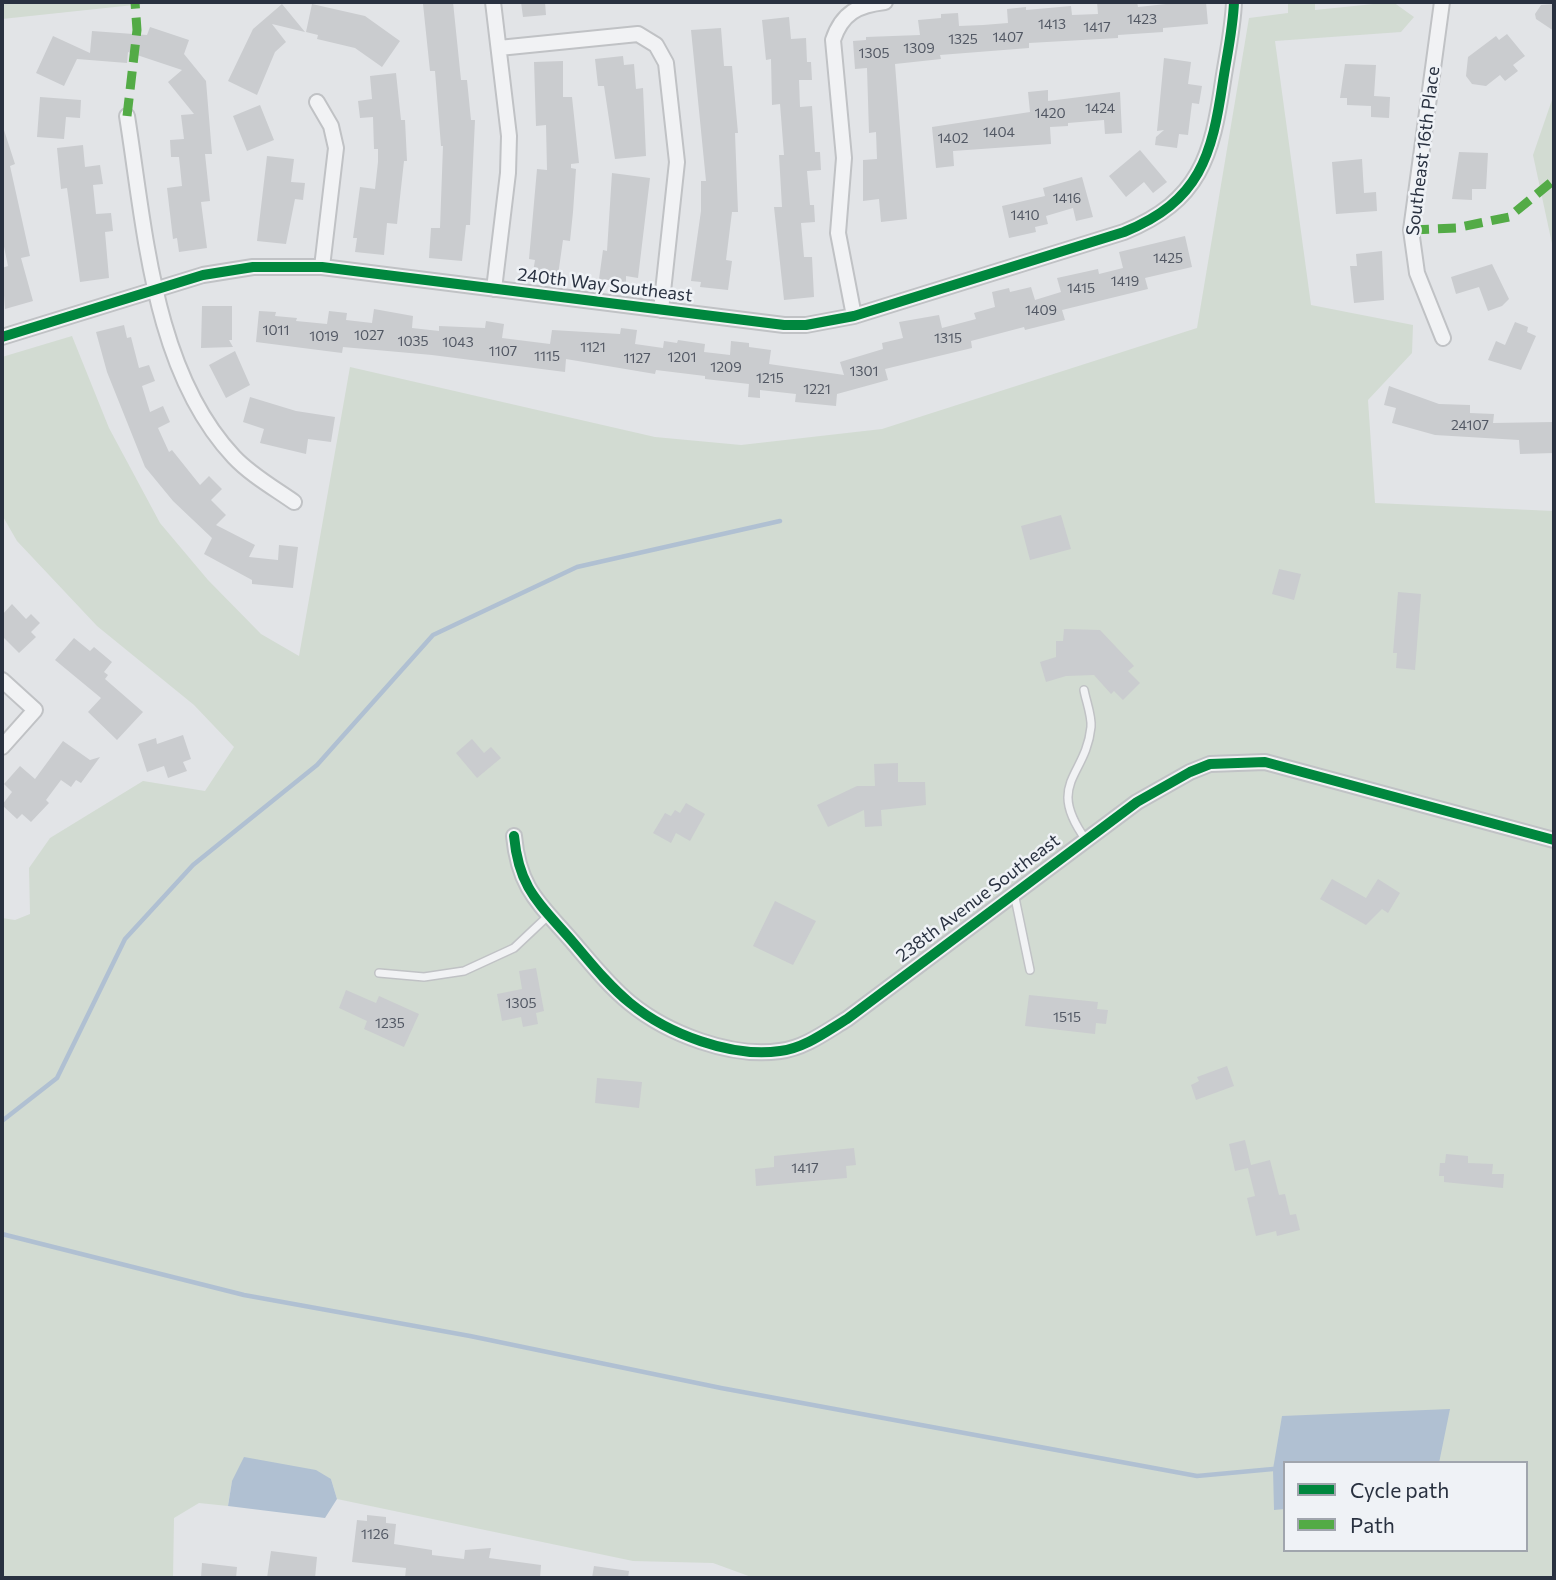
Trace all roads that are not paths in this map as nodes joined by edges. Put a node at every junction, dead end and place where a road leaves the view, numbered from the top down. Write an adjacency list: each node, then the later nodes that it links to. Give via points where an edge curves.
1 (493, 2): 5 (street)
2 (884, 2): 12 (street, via 853,9 837,28 833,55 845,182 838,233)
3 (1234, 2): 12 (street, 240th Way Southeast, via 1215,138 1187,188 1158,215 1124,232)
4 (1441, 2): 14 (street, Southeast 16th Place, via 1411,230 1417,272)
5 (499, 48): 9 (street, via 509,136); 11 (street, via 623,33 649,39 663,55 677,162)
6 (317, 102): 8 (street, via 331,126 336,148)
7 (127, 116): 10 (street)
8 (322, 267): 9 (street, 240th Way Southeast); 10 (street, 240th Way Southeast, via 233,270)
9 (494, 289): 11 (street, 240th Way Southeast)
10 (155, 290): 13 (street, 240th Way Southeast); 15 (street, via 186,385 202,416 236,459)
11 (661, 310): 12 (street, 240th Way Southeast, via 784,325)
12 (854, 316)
13 (2, 337)
14 (1443, 338)
15 (294, 502)
16 (2, 680): 18 (street, via 35,710)
17 (1084, 690): 20 (lane, via 1091,724 1070,779 1068,802 1074,824)
18 (2, 747)
19 (514, 836): 23 (street, 238th Avenue Southeast, via 521,876)
20 (1086, 840): 21 (street, 238th Avenue Southeast, via 1155,790 1189,772 1210,764 1252,761); 22 (street, 238th Avenue Southeast)
21 (1554, 840)
22 (1014, 892): 23 (street, 238th Avenue Southeast, via 851,1016 809,1042 782,1051 715,1044 654,1019 608,983); 24 (lane)
23 (549, 915): 25 (lane, via 514,948 464,971 424,977)
24 (1030, 970)
25 (379, 973)

